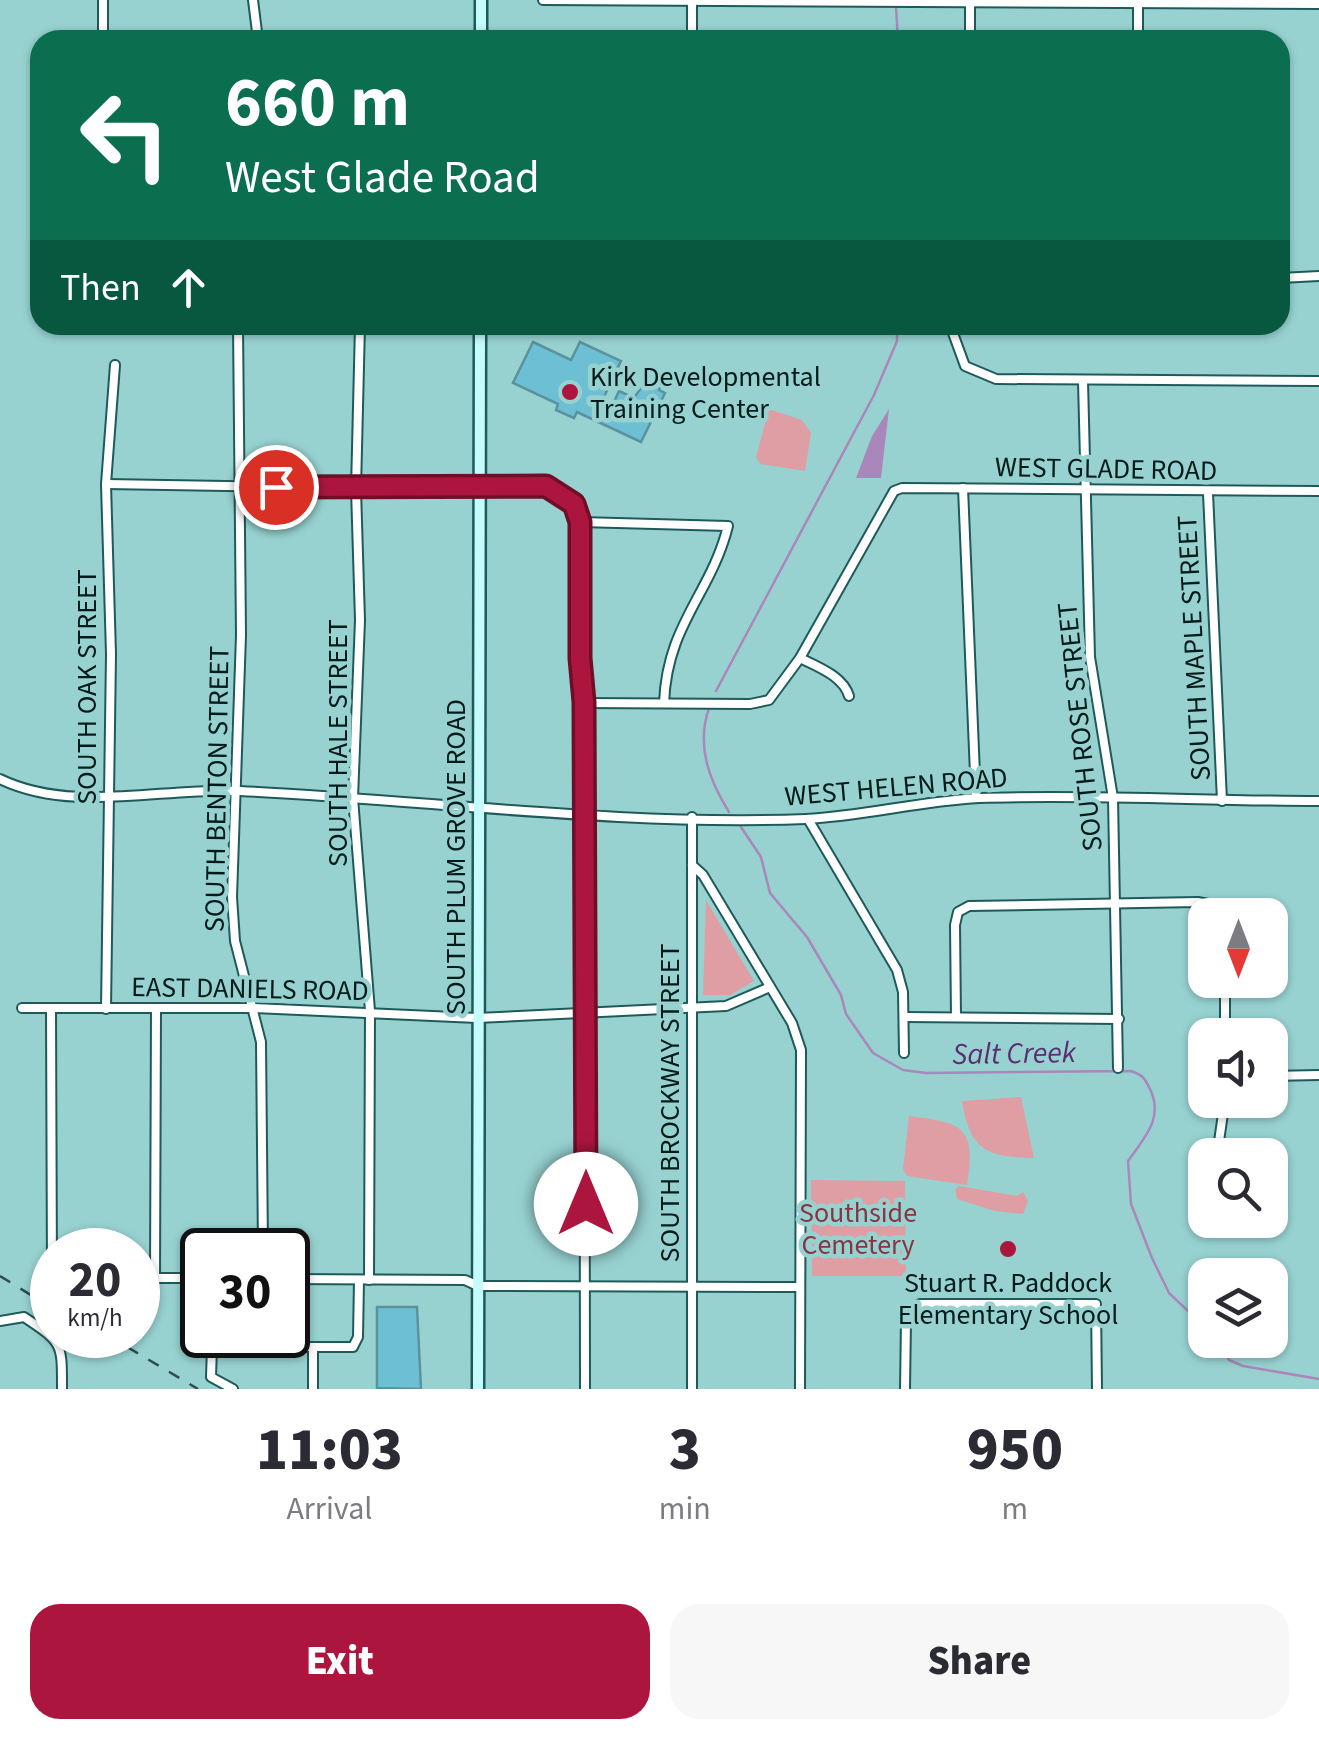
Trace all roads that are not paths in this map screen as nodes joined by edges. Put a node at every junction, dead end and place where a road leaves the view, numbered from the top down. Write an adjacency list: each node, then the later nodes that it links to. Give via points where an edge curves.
1 (103, 0): 9 (street)
2 (253, 0): 10 (street)
3 (481, 0): 11 (main road)
4 (543, 0): 5 (street)
5 (692, 1): 6 (street); 12 (street)
6 (970, 2): 7 (street); 13 (street)
7 (1138, 3): 8 (street); 14 (street)
8 (1319, 4)
9 (103, 30)
10 (257, 30)
11 (481, 30)
12 (692, 30)
13 (970, 30)
14 (1138, 30)
15 (1319, 276): 16 (street)
16 (1290, 277)
17 (238, 335): 25 (street, SOUTH BENTON STREET)
18 (360, 335): 27 (street, SOUTH HALE STREET)
19 (480, 335): 28 (main road, SOUTH PLUM GROVE ROAD)
20 (952, 335): 22 (street, via 961,370 996,379)
21 (115, 365): 24 (street, SOUTH OAK STREET)
22 (1083, 381): 23 (street); 30 (street, SOUTH ROSE STREET)
23 (1319, 381)
24 (106, 484): 25 (street); 39 (street, SOUTH OAK STREET)
25 (236, 486): 27 (street); 38 (street, SOUTH BENTON STREET, via 241,635)
26 (963, 488): 30 (street, WEST GLADE ROAD); 33 (street, WEST GLADE ROAD, via 894,491); 41 (street)
27 (356, 489): 28 (street); 40 (street, SOUTH HALE STREET)
28 (479, 490): 32 (street, via 513,485 562,492); 45 (main road, SOUTH PLUM GROVE ROAD)
29 (1319, 491): 31 (street, WEST GLADE ROAD)
30 (1082, 492): 31 (street, WEST GLADE ROAD); 42 (street, SOUTH ROSE STREET, via 1090,657)
31 (1208, 492): 43 (street, SOUTH MAPLE STREET)
32 (580, 522): 35 (street); 36 (street, via 728,526 676,633)
33 (800, 658): 34 (street, via 830,674); 36 (street, via 769,700)
34 (849, 696)
35 (584, 702): 36 (street); 46 (street)
36 (664, 702)
37 (0, 779): 39 (street, WEST HELEN ROAD, via 41,792)
38 (234, 791): 39 (street, WEST HELEN ROAD); 40 (street, WEST HELEN ROAD); 56 (street, SOUTH BENTON STREET, via 234,922)
39 (108, 795): 57 (street, SOUTH OAK STREET)
40 (354, 798): 45 (street, WEST HELEN ROAD); 59 (street, SOUTH HALE STREET)
41 (976, 798): 42 (street, WEST HELEN ROAD); 48 (street, WEST HELEN ROAD)
42 (1114, 798): 43 (street, WEST HELEN ROAD); 51 (street, SOUTH ROSE STREET)
43 (1222, 801): 44 (street, WEST HELEN ROAD)
44 (1319, 801)
45 (477, 810): 46 (street, WEST HELEN ROAD); 63 (main road, SOUTH PLUM GROVE ROAD)
46 (584, 812): 47 (street, WEST HELEN ROAD); 60 (street)
47 (692, 817): 48 (street, WEST HELEN ROAD); 49 (street, SOUTH BROCKWAY STREET)
48 (808, 818): 61 (street, via 897,970)
49 (691, 864): 52 (street); 53 (street, SOUTH BROCKWAY STREET)
50 (1188, 902): 51 (street)
51 (1119, 903): 62 (street, via 969,906 958,912); 64 (street, SOUTH ROSE STREET)
52 (770, 987): 53 (street, EAST DANIELS ROAD, via 736,1004); 77 (street, via 801,1050)
53 (691, 1007): 60 (street, EAST DANIELS ROAD); 78 (street, SOUTH BROCKWAY STREET)
54 (22, 1008): 55 (street, EAST DANIELS ROAD)
55 (50, 1008): 57 (street, EAST DANIELS ROAD); 69 (street)
56 (254, 1008): 58 (street, EAST DANIELS ROAD); 59 (street, EAST DANIELS ROAD); 71 (street, SOUTH BENTON STREET, via 262,1070)
57 (106, 1009): 58 (street, EAST DANIELS ROAD)
58 (156, 1009): 70 (street)
59 (370, 1011): 63 (street, EAST DANIELS ROAD); 74 (street, SOUTH HALE STREET)
60 (585, 1014): 63 (street, EAST DANIELS ROAD); 76 (street)
61 (904, 1017): 62 (street); 65 (street)
62 (956, 1017): 64 (street)
63 (477, 1018): 75 (main road, SOUTH PLUM GROVE ROAD)
64 (1119, 1019): 66 (street, SOUTH ROSE STREET)
65 (904, 1053)
66 (1118, 1068)
67 (1288, 1076): 68 (street)
68 (1319, 1076)
69 (51, 1228)
70 (155, 1228)
71 (262, 1228)
72 (310, 1279): 73 (street)
73 (358, 1280): 74 (street); 80 (street, via 356,1343)
74 (370, 1280): 75 (street, via 465,1280)
75 (478, 1286): 76 (street); 84 (main road, SOUTH PLUM GROVE ROAD)
76 (586, 1287): 78 (street); 85 (street)
77 (800, 1287): 78 (street); 87 (street)
78 (692, 1288): 86 (street, SOUTH BROCKWAY STREET)
79 (0, 1322): 81 (street, via 24,1317 58,1339)
80 (312, 1348): 82 (street, via 212,1347 211,1377); 83 (street)
81 (62, 1389)
82 (233, 1389)
83 (313, 1389)
84 (478, 1389)
85 (585, 1389)
86 (692, 1389)
87 (800, 1389)
88 (905, 1389): 89 (street, via 910,1310 920,1304 1096,1304)
89 (1097, 1389)

